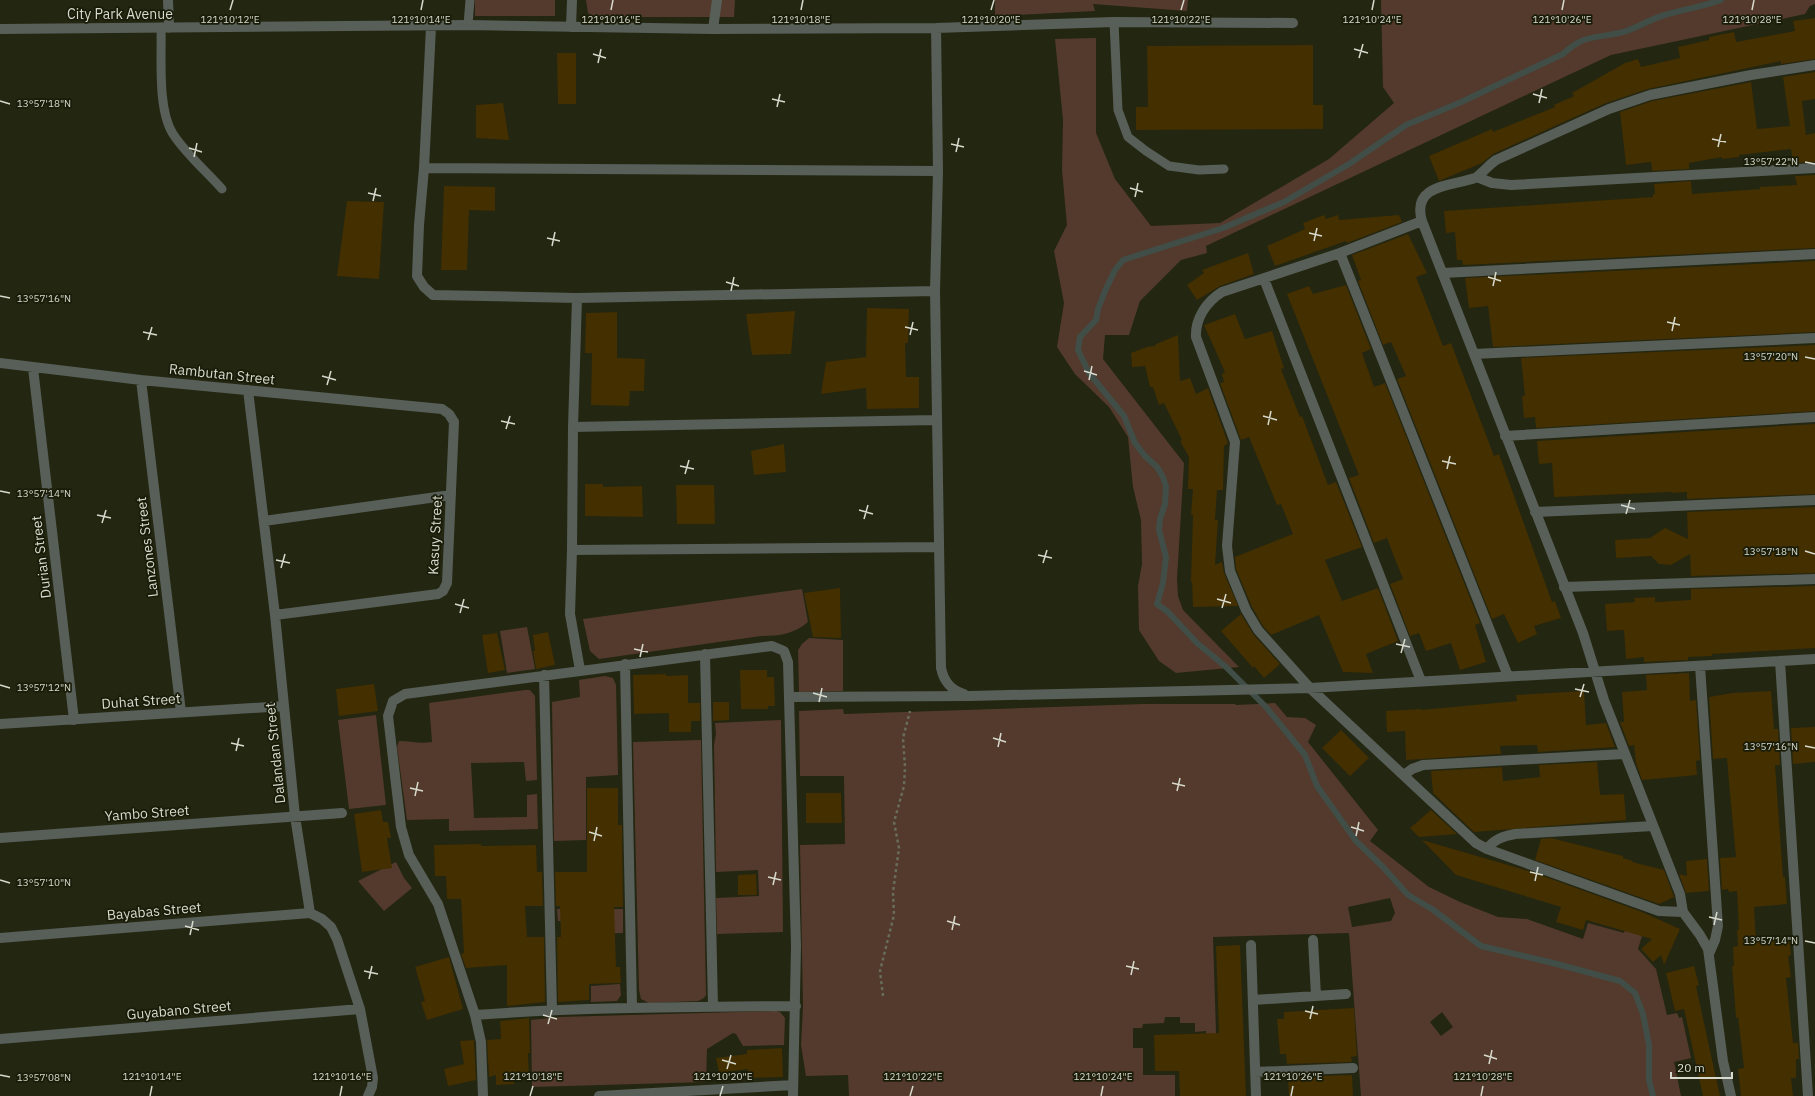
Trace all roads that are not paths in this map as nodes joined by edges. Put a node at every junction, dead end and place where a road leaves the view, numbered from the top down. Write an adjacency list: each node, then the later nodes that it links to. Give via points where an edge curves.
1 (168, 0): 9 (street)
2 (470, 0): 7 (lane)
3 (572, 0): 10 (street)
4 (717, 0): 13 (street)
5 (1114, 22): 6 (street, City Park Avenue); 11 (street, City Park Avenue); 16 (lane, via 1118,110 1128,137 1169,166 1199,170)
6 (1293, 23)
7 (468, 26): 8 (street, City Park Avenue); 10 (street, City Park Avenue)
8 (431, 27): 9 (street, City Park Avenue); 15 (street)
9 (165, 28): 12 (street, City Park Avenue); 20 (lane, via 165,116 172,133)
10 (572, 28): 13 (street, City Park Avenue)
11 (936, 28): 13 (street, City Park Avenue); 18 (street)
12 (0, 29)
13 (714, 29)
14 (1815, 65): 19 (street, via 1650,95 1609,108 1496,160)
15 (424, 168): 18 (street); 27 (street, via 417,276 433,295)
16 (1224, 168)
17 (1815, 168): 19 (street, via 1511,185 1492,183)
18 (938, 171): 26 (street)
19 (1477, 177): 21 (street, via 1451,183 1429,192 1420,208)
20 (222, 189)
21 (1422, 221): 22 (street); 24 (street)
22 (1340, 253): 25 (street); 56 (street)
23 (1815, 254): 24 (street)
24 (1443, 273): 29 (street)
25 (1264, 279): 57 (street); 58 (street, via 1216,296 1200,316 1195,330 1234,442 1227,546 1230,571 1246,610 1258,630)
26 (935, 291): 27 (street); 36 (street)
27 (576, 298): 37 (street)
28 (1815, 338): 29 (street)
29 (1474, 354): 38 (street)
30 (0, 363): 31 (street, Rambutan Street)
31 (33, 368): 32 (street, Rambutan Street); 63 (street, Durian Street)
32 (141, 380): 33 (street, Rambutan Street); 62 (street, Lanzones Street)
33 (248, 390): 34 (street, Rambutan Street); 42 (street, Dalandan Street)
34 (442, 409): 39 (street, Kasuy Street, via 454,422)
35 (1815, 417): 38 (street)
36 (937, 420): 37 (street); 43 (street)
37 (573, 427): 44 (street)
38 (1506, 436): 41 (street)
39 (451, 495): 42 (street); 47 (street, Kasuy Street, via 447,584 443,591 438,594)
40 (1815, 500): 41 (street)
41 (1535, 512): 46 (street)
42 (264, 521): 47 (street, Dalandan Street)
43 (938, 547): 44 (street); 59 (street, via 942,676 951,688)
44 (572, 550): 53 (street, via 570,614)
45 (1815, 579): 46 (street)
46 (1564, 587): 54 (street, via 1583,633)
47 (275, 615): 61 (street, Dalandan Street)
48 (705, 654): 51 (street); 60 (street, via 772,646 784,651 787,657); 81 (street)
49 (1815, 659): 50 (street)
50 (1780, 661): 52 (street); 97 (street)
51 (625, 664): 53 (street); 83 (street)
52 (1700, 666): 54 (street); 77 (street, via 1718,926)
53 (580, 670): 55 (street)
54 (1594, 672): 56 (street); 65 (street)
55 (544, 675): 85 (street); 86 (street, via 405,694 393,701 390,707 389,724 404,844 415,868 438,904)
56 (1508, 676): 57 (street)
57 (1421, 681): 58 (street)
58 (1310, 688): 59 (street); 66 (street)
59 (970, 696): 60 (street)
60 (789, 697): 82 (street)
61 (284, 706): 62 (street, Duhat Street); 68 (street, Dalandan Street)
62 (181, 712): 63 (street, Duhat Street)
63 (74, 720): 64 (street, Duhat Street)
64 (0, 724)
65 (1624, 754): 66 (street, via 1423,765); 69 (street)
66 (1404, 775): 71 (street, via 1476,843)
67 (342, 813): 68 (street, Yambo Street)
68 (295, 816): 70 (street, Yambo Street); 73 (street, Dalandan Street)
69 (1653, 826): 71 (street, via 1515,834 1494,842); 72 (street, via 1680,894)
70 (0, 838)
71 (1487, 849): 72 (street, via 1659,911)
72 (1683, 912): 77 (street, via 1700,935)
73 (310, 913): 74 (street, Bayabas Street); 84 (street, via 331,927)
74 (0, 938)
75 (1313, 940): 79 (street)
76 (1251, 944): 80 (street)
77 (1709, 954): 96 (street, via 1723,1061)
78 (1346, 994): 79 (street)
79 (1316, 996): 80 (street)
80 (1253, 1000): 89 (street)
81 (714, 1006): 82 (street); 83 (street)
82 (796, 1006): 90 (street)
83 (632, 1007): 85 (street)
84 (360, 1009): 87 (street, Guyabano Street); 91 (street, via 373,1078)
85 (552, 1010): 86 (street)
86 (476, 1015): 92 (street)
87 (0, 1039)
88 (1353, 1068): 89 (street)
89 (1255, 1072): 95 (street)
90 (793, 1085): 93 (street); 94 (street)
91 (368, 1096)
92 (483, 1096)
93 (599, 1096)
94 (794, 1096)
95 (1256, 1096)
96 (1731, 1096)
97 (1808, 1096)

